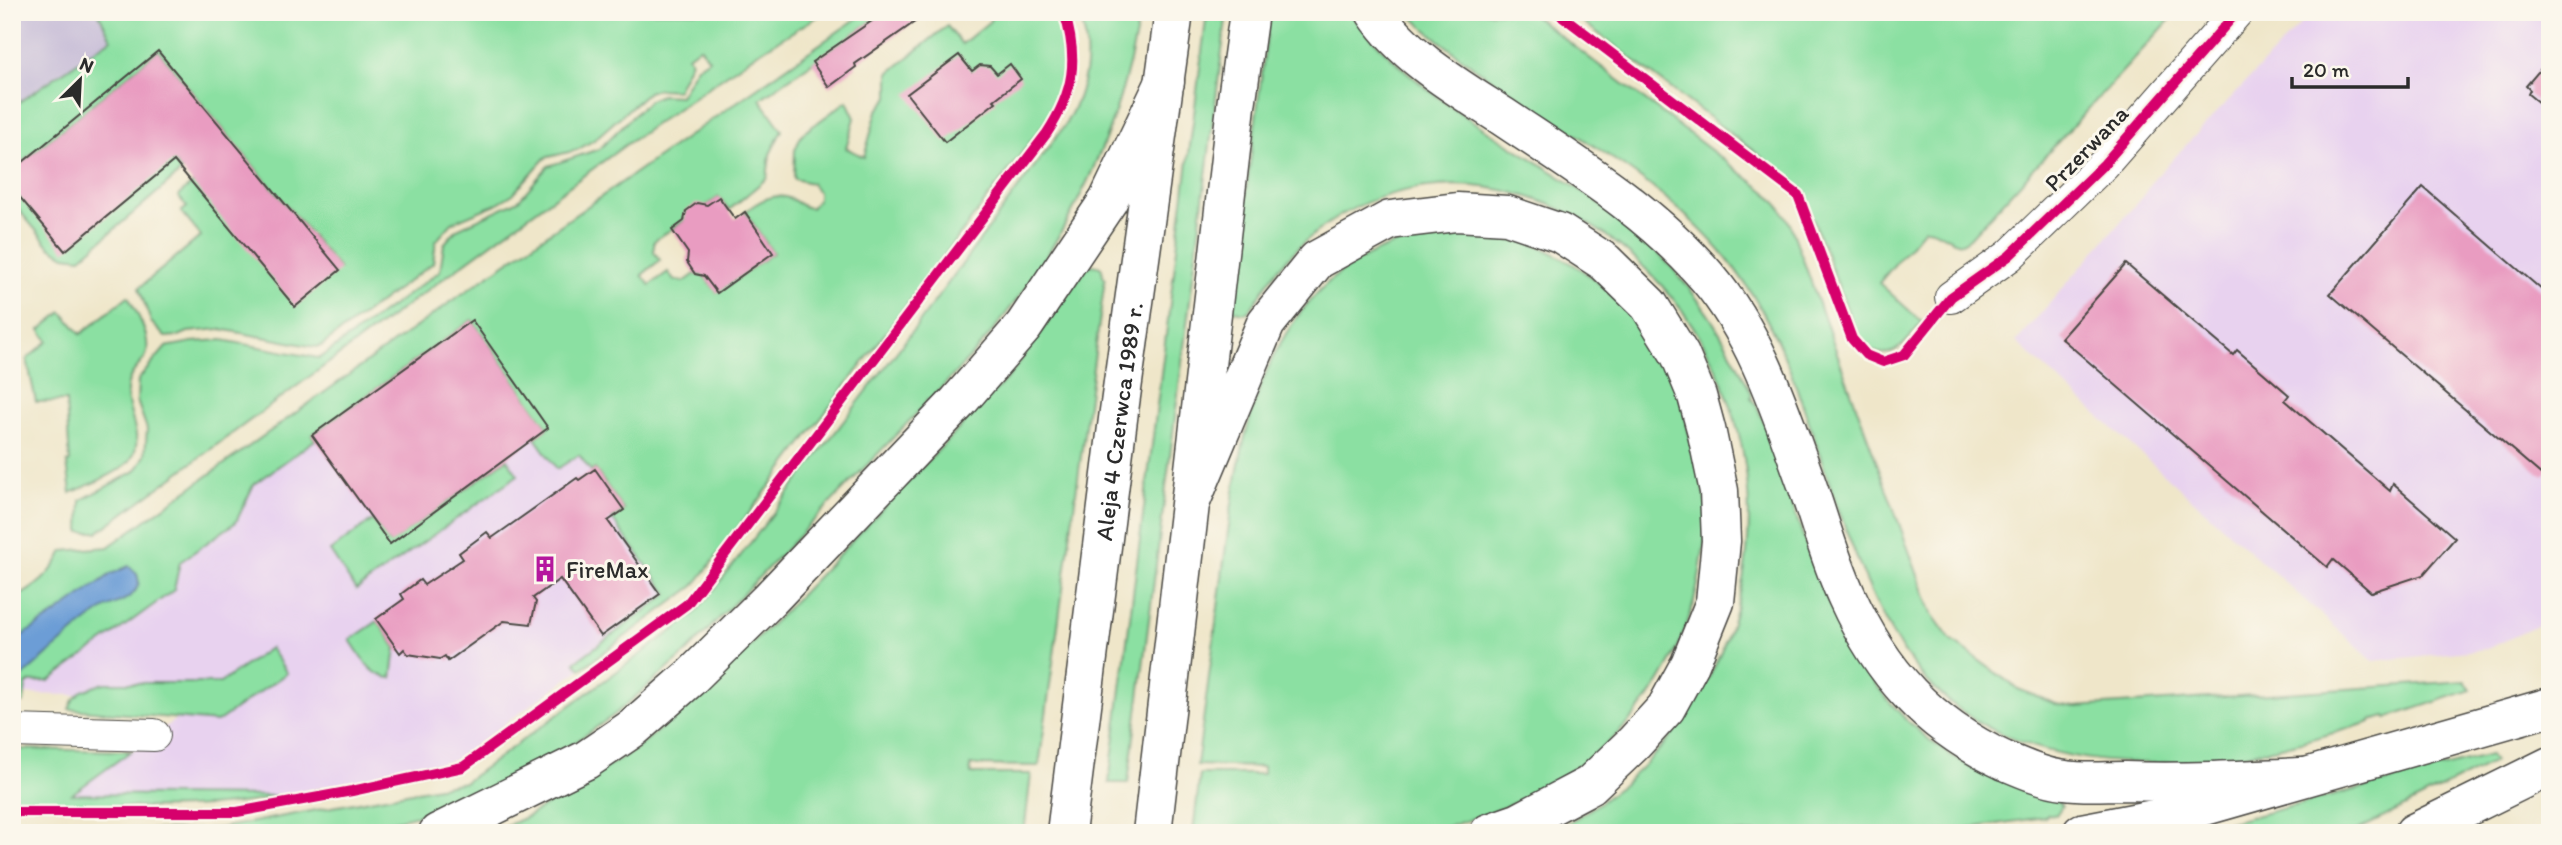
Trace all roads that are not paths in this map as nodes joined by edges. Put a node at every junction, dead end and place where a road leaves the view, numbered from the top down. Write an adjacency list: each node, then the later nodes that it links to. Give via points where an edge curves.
1 (1174, 12): 5 (main road, Aleja 4 Czerwca 1989 r.)
2 (1249, 12): 7 (main road)
3 (1375, 12): 12 (main road, via 1412,53 1446,79 1615,191 1665,232 1710,280 1758,356 1846,596 1900,685 1936,719 1972,746 2023,769 2065,780 2193,783)
4 (2238, 12): 6 (street, Przerwana, via 2104,164 2009,256)
5 (1165, 82): 13 (main road, via 1108,201 1024,326 769,600 634,728 586,760); 14 (main road, Aleja 4 Czerwca 1989 r.)
6 (1951, 297)
7 (1192, 499): 15 (main road); 16 (main road, via 1266,323 1317,260 1390,220 1457,212 1507,215 1560,233 1605,262 1649,305 1680,355 1706,429 1719,491 1721,541 1715,602 1666,708 1634,743 1590,785)
8 (2550, 706): 12 (main road)
9 (12, 731): 10 (street)
10 (154, 735)
11 (2550, 766): 18 (main road)
12 (2303, 777): 17 (main road, via 2170,816)
13 (438, 833)
14 (1066, 833)
15 (1152, 833)
16 (1489, 833)
17 (2082, 833)
18 (2414, 833)

